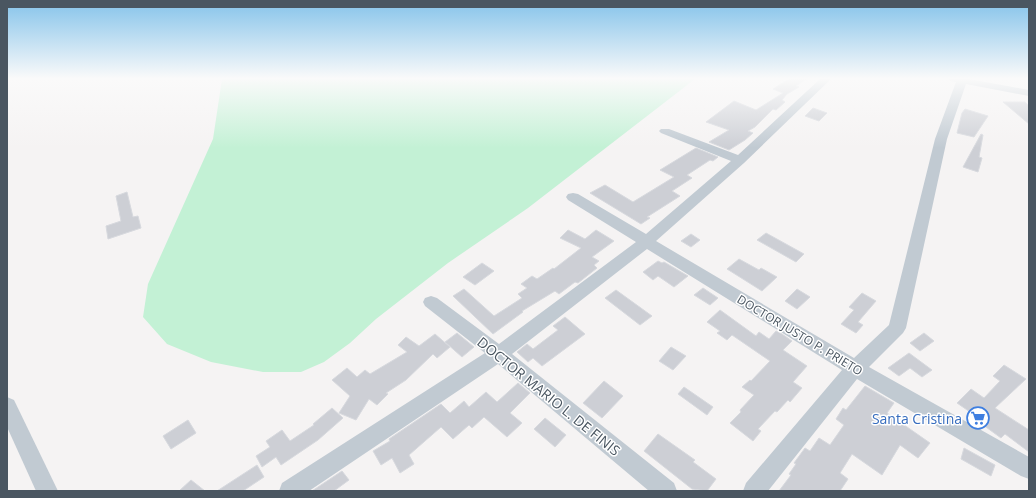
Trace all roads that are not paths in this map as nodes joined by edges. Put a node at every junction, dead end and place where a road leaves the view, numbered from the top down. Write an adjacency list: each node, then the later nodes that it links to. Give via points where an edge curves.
1 (801, 102): 4 (street)
2 (952, 102): 9 (street, via 897,328)
3 (664, 131): 4 (street)
4 (740, 160): 6 (street)
5 (573, 198): 6 (street, DOCTOR JUSTO P. PRIETO)
6 (647, 241): 8 (street); 9 (street, DOCTOR JUSTO P. PRIETO)
7 (430, 302): 8 (street, DOCTOR MARIO L. DE FINIS)
8 (499, 354): 13 (street); 14 (street, DOCTOR MARIO L. DE FINIS)
9 (855, 368): 11 (street, DOCTOR JUSTO P. PRIETO); 15 (street)
10 (7, 406): 12 (street)
11 (1029, 469)
12 (47, 491)
13 (290, 491)
14 (666, 491)
15 (754, 491)

